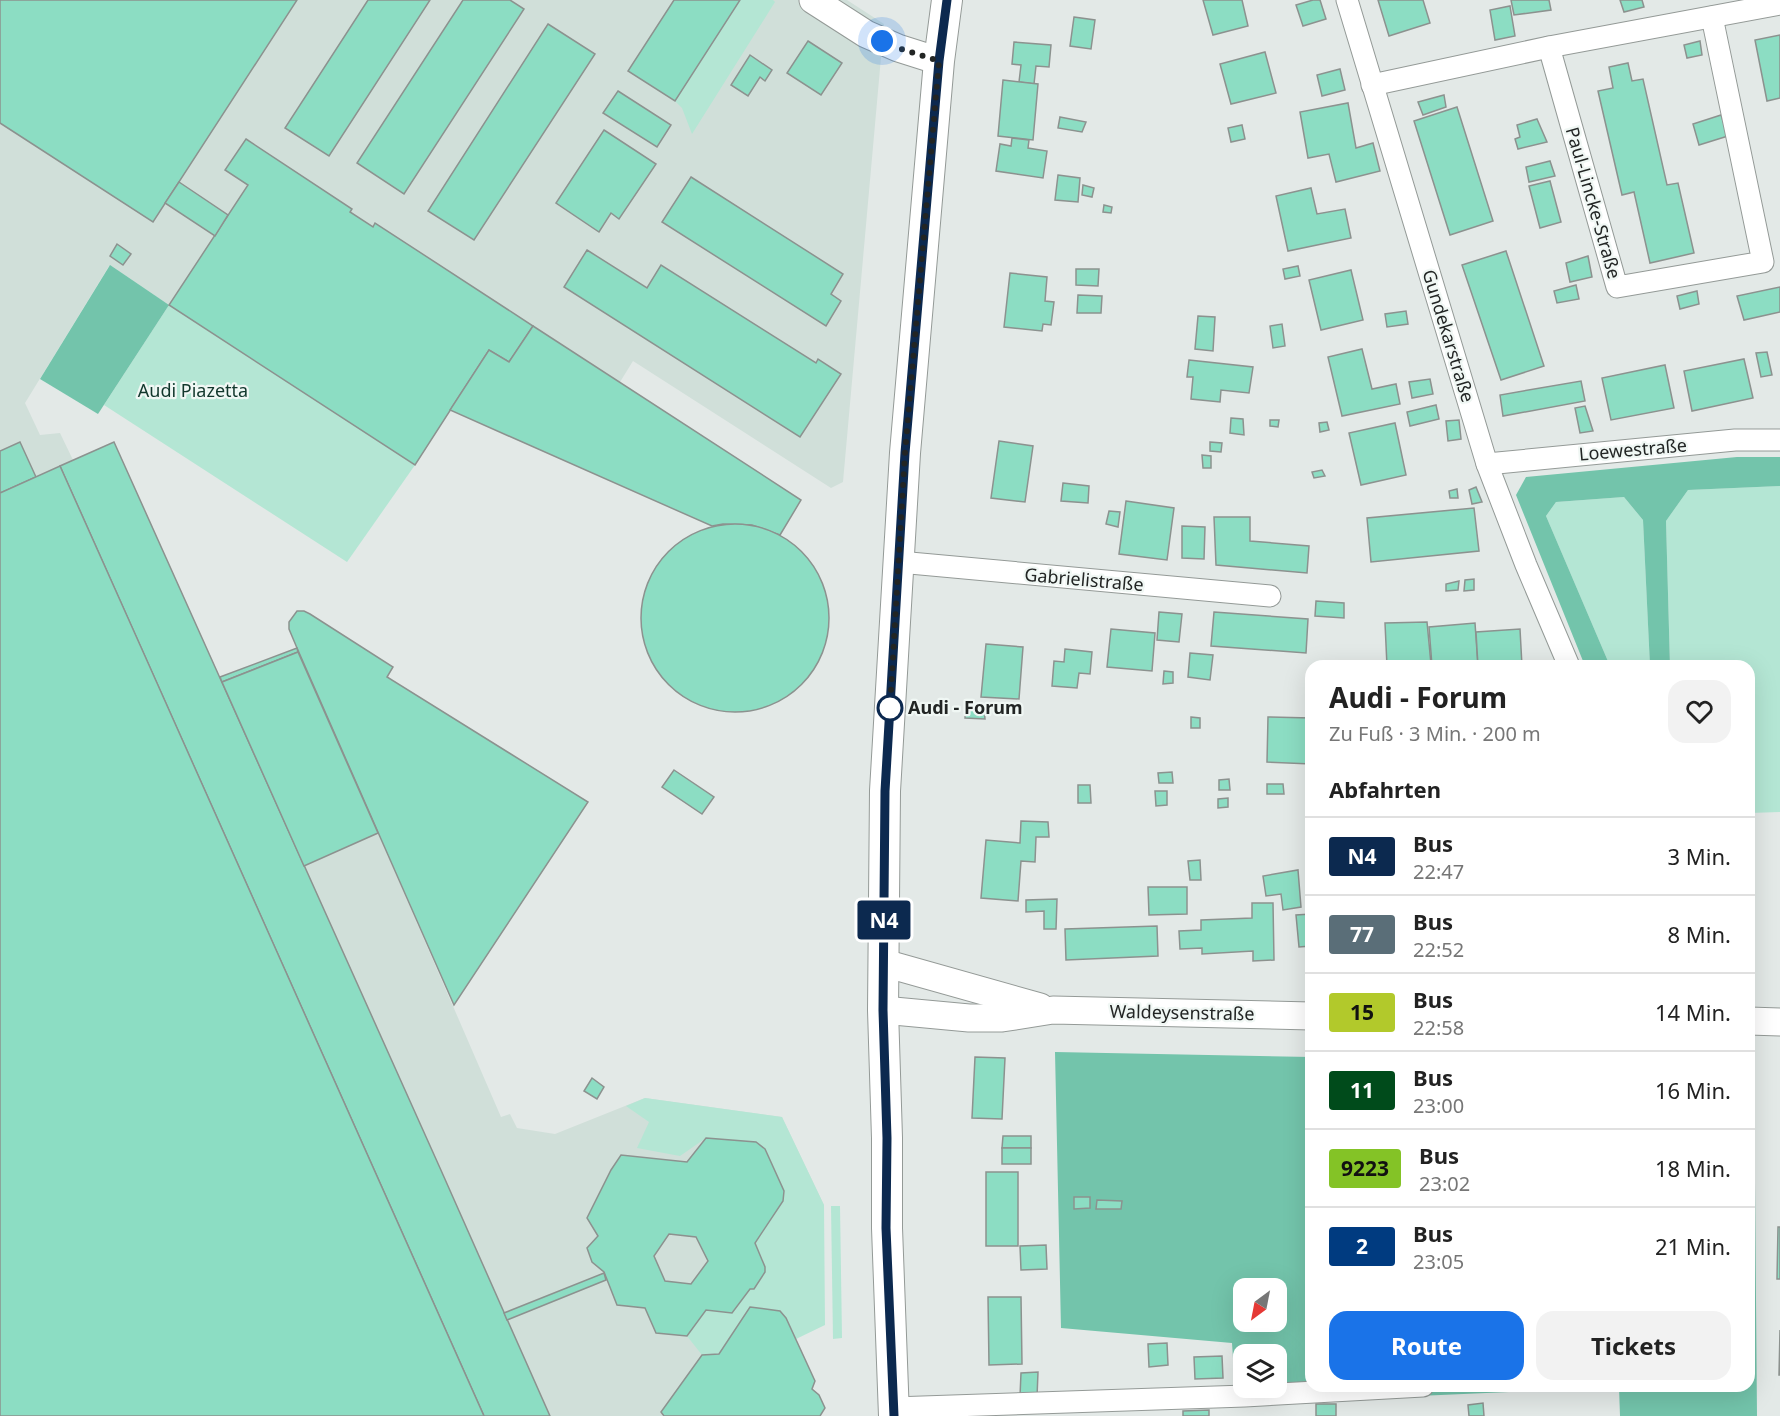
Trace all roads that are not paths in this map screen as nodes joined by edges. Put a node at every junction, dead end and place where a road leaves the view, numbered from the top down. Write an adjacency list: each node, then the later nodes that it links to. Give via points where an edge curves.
1 (813, 0): 7 (street, via 866,34)
2 (947, 0): 7 (main road)
3 (1347, 0): 8 (street, Gundekarstraße)
4 (1780, 4): 5 (street)
5 (1712, 17): 6 (street); 6 (street, Paul-Lincke-Straße, via 1763,262 1617,287)
6 (1549, 47): 8 (street)
7 (939, 61): 11 (main road)
8 (1372, 85): 10 (street, Gundekarstraße)
9 (1780, 440): 10 (street, Loewestraße, via 1735,440)
10 (1487, 464): 13 (street, Gundekarstraße)
11 (899, 562): 12 (street, Gabrielistraße); 14 (main road, via 885,791)
12 (1270, 596)
13 (1566, 660)
14 (884, 963): 15 (main road); 16 (street, Waldeysenstraße)
15 (883, 1010): 16 (street, Waldeysenstraße, via 969,1018 1002,1018); 21 (main road)
16 (1053, 1010): 17 (street, Waldeysenstraße)
17 (1305, 1016)
18 (1755, 1021): 19 (street)
19 (1780, 1022)
20 (1316, 1392): 21 (street)
21 (894, 1412)

